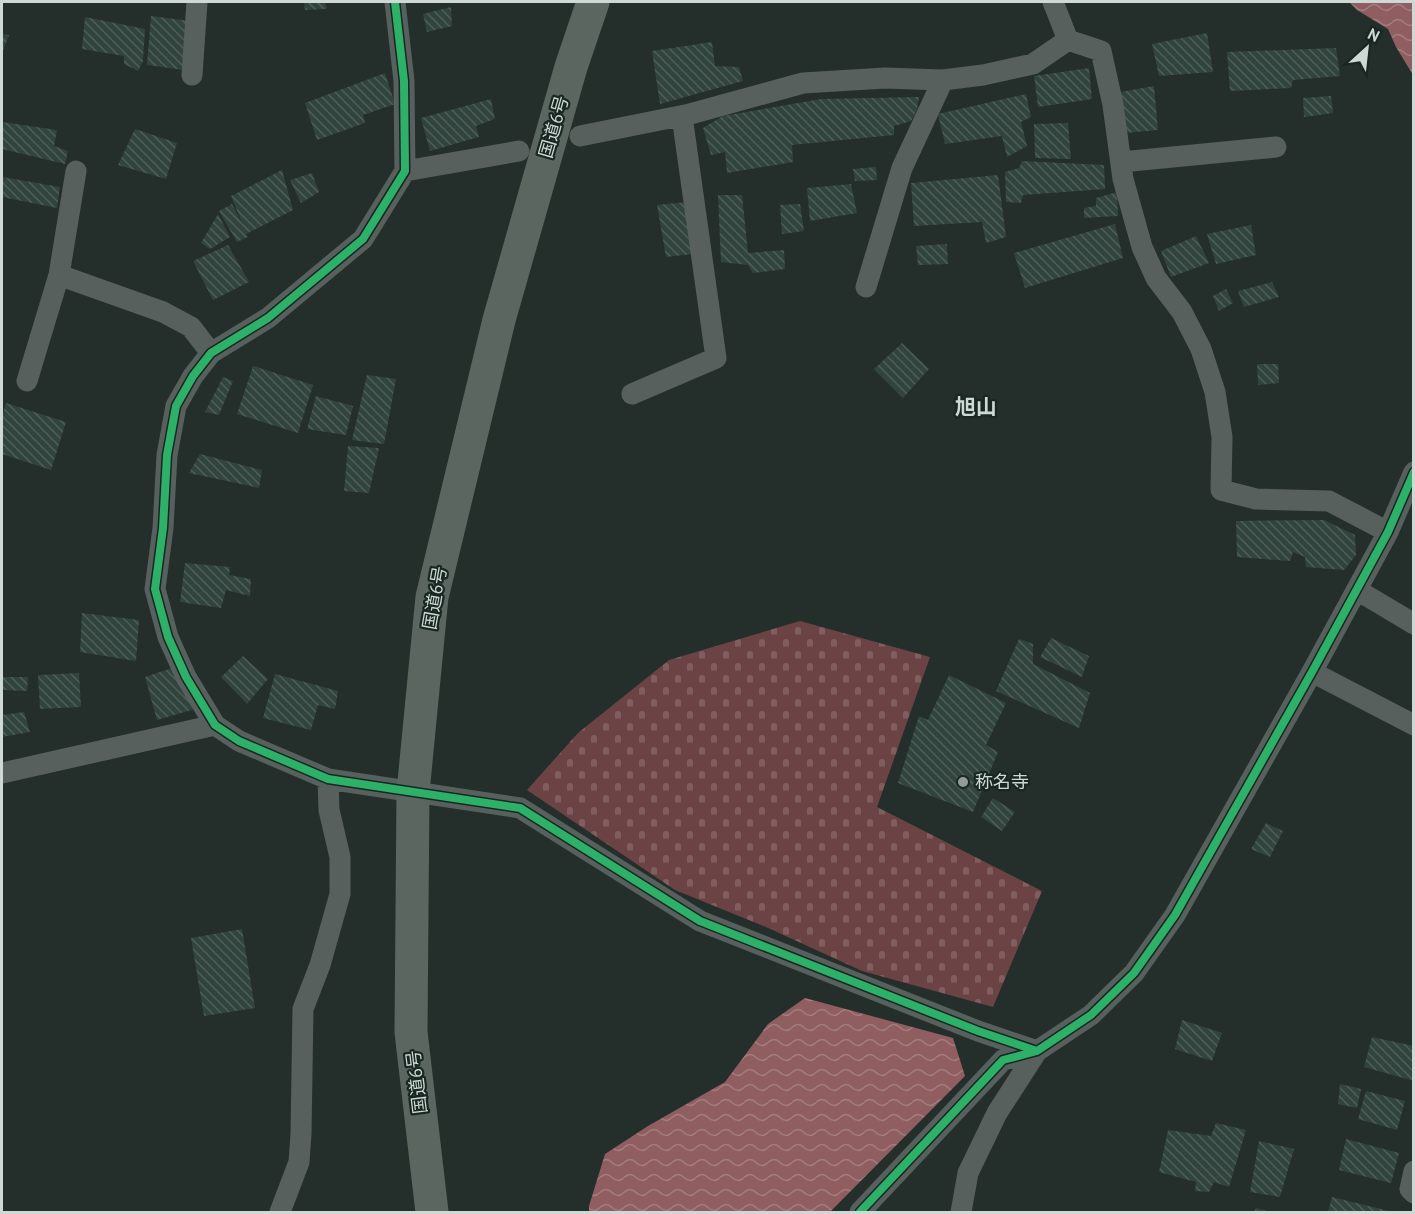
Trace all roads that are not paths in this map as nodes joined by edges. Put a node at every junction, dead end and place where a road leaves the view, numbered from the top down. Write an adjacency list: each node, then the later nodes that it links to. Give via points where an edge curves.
1 (197, 2): 6 (street)
2 (395, 2): 14 (street, via 404,81)
3 (592, 2): 29 (highway, 国道6号, via 499,320 432,597)
4 (1053, 2): 5 (street)
5 (1068, 40): 7 (street, via 1033,64); 12 (street, via 1101,51)
6 (192, 75)
7 (943, 80): 8 (street, via 885,78 803,83); 16 (street, via 902,168)
8 (682, 116): 9 (street); 19 (street, via 716,358)
9 (579, 136)
10 (1276, 147): 12 (street)
11 (519, 151): 14 (street)
12 (1121, 162): 21 (street, via 1142,247 1156,278 1182,312 1201,349 1215,393 1222,437 1221,490 1256,499 1329,501)
13 (76, 171): 15 (street)
14 (405, 171): 17 (street, via 363,239 268,318)
15 (59, 274): 17 (street, via 163,312 191,327); 18 (street)
16 (866, 287)
17 (211, 353): 25 (street, via 176,406 167,455 155,589 168,637 186,677)
18 (27, 381)
19 (632, 394)
20 (1413, 472): 21 (street)
21 (1388, 532): 22 (street)
22 (1357, 590): 23 (street); 24 (street)
23 (1413, 624)
24 (1312, 672): 26 (street); 30 (street, via 1175,915 1134,973 1091,1015)
25 (215, 724): 27 (street); 28 (street, via 239,741)
26 (1413, 725)
27 (2, 773)
28 (328, 779): 29 (street); 33 (street, via 329,810 340,857 340,894 303,1009 299,1162)
29 (413, 792): 30 (street, via 520,808 700,921); 34 (highway, 国道6号, via 411,1032)
30 (1037, 1051): 35 (street, via 1003,1060); 36 (street, via 997,1113 968,1173)
31 (1413, 1170): 32 (street)
32 (1413, 1193)
33 (280, 1212)
34 (432, 1212)
35 (860, 1212)
36 (961, 1212)

